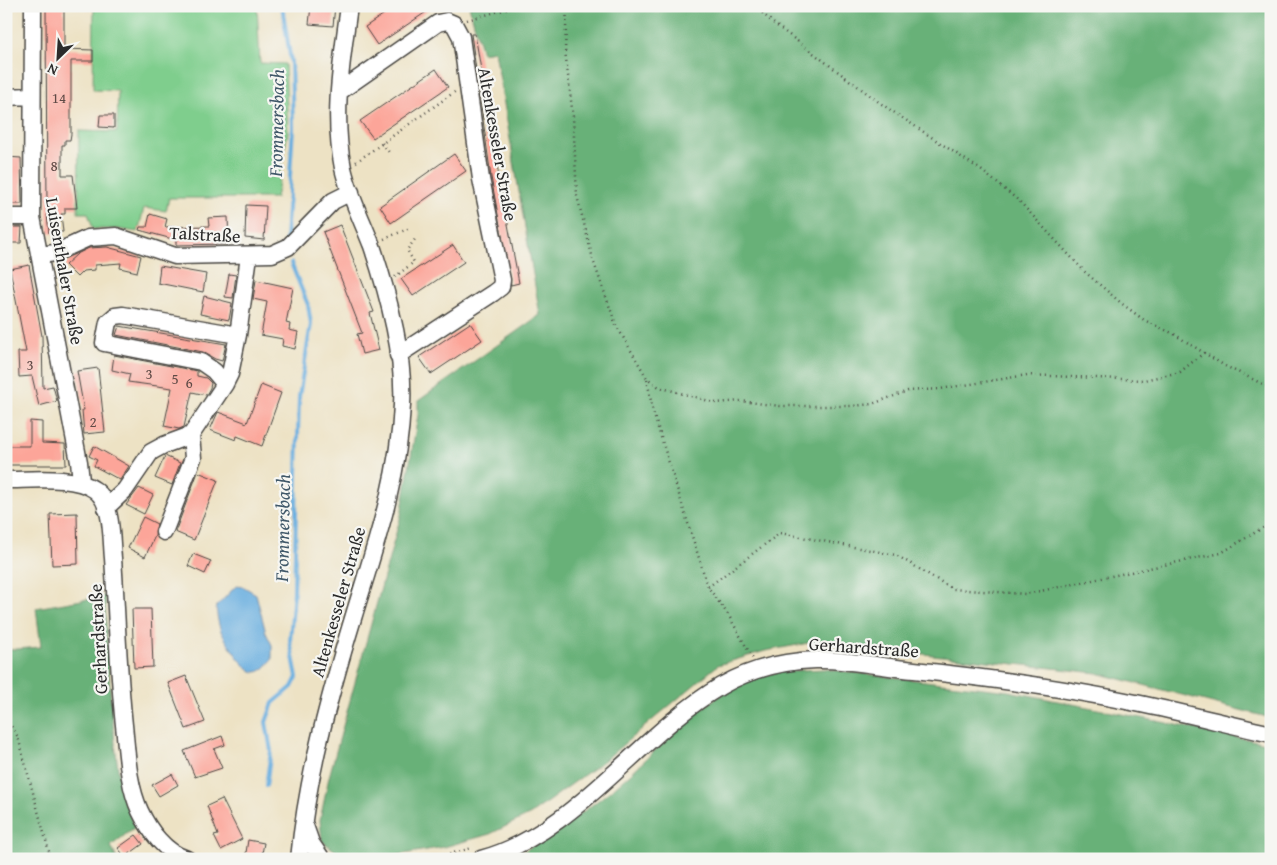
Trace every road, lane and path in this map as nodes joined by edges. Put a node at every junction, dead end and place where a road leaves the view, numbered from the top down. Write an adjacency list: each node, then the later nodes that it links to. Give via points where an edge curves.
1 (33, 6): 9 (street, Luisenthaler Straße)
2 (349, 6): 7 (street, Altenkesseler Straße)
3 (518, 6): 6 (path)
4 (568, 6): 26 (path, via 565,50 577,196 594,263 616,325)
5 (755, 6): 24 (path, via 880,103 981,170 1019,201 1085,272 1121,303 1144,320)
6 (454, 24): 7 (street, via 447,21 438,23); 25 (street, Altenkesseler Straße, via 461,37 479,170 501,287)
7 (339, 92): 14 (street, Altenkesseler Straße, via 337,133)
8 (6, 96): 9 (street)
9 (31, 96): 16 (street, Luisenthaler Straße)
10 (458, 97): 11 (path, via 456,91)
11 (382, 143): 12 (path); 13 (path)
12 (391, 155)
13 (353, 164)
14 (350, 192): 21 (street, Talstraße, via 333,202 288,247 272,254); 25 (street, Altenkesseler Straße, via 383,283)
15 (6, 217): 16 (street)
16 (32, 217): 20 (street, Luisenthaler Straße)
17 (410, 228): 19 (path)
18 (416, 238): 22 (path, via 407,250 414,262)
19 (385, 239)
20 (40, 256): 21 (street, Talstraße, via 88,238 116,236 175,256); 31 (street, Luisenthaler Straße)
21 (249, 256): 23 (street)
22 (400, 274)
23 (238, 335): 27 (street); 27 (street, via 123,315 108,322 104,343 201,362)
24 (1205, 352): 26 (path, via 1180,372 1144,380 1027,375 908,391 872,404 852,406 780,406 741,401 716,403 670,391); 28 (path, via 1225,366)
25 (398, 355): 39 (street, Altenkesseler Straße, via 402,405 397,459 385,512 346,640)
26 (647, 378): 35 (path, via 653,412)
27 (225, 384): 29 (street)
28 (1271, 388)
29 (191, 435): 32 (street, via 151,452 125,490); 34 (street, via 193,458)
30 (6, 480): 31 (street)
31 (81, 481): 32 (street, Gerhardstraße, via 97,491)
32 (106, 508): 42 (street, Gerhardstraße, via 111,534 117,656 130,777 139,810 150,829 164,845)
33 (1271, 523): 35 (path, via 1221,553 1026,594 953,589 896,555 780,532)
34 (164, 532)
35 (708, 587): 36 (path, via 752,657)
36 (744, 661)
37 (6, 718): 41 (path, via 18,737)
38 (1271, 734): 40 (street, Gerhardstraße, via 1135,702 962,675 816,660 775,665 749,672 720,687 546,829 500,854)
39 (303, 820): 43 (street, Altenkesseler Straße); 44 (street, via 311,843)
40 (479, 853): 45 (path)
41 (51, 859)
42 (186, 859)
43 (299, 859)
44 (322, 859)
45 (430, 859)

